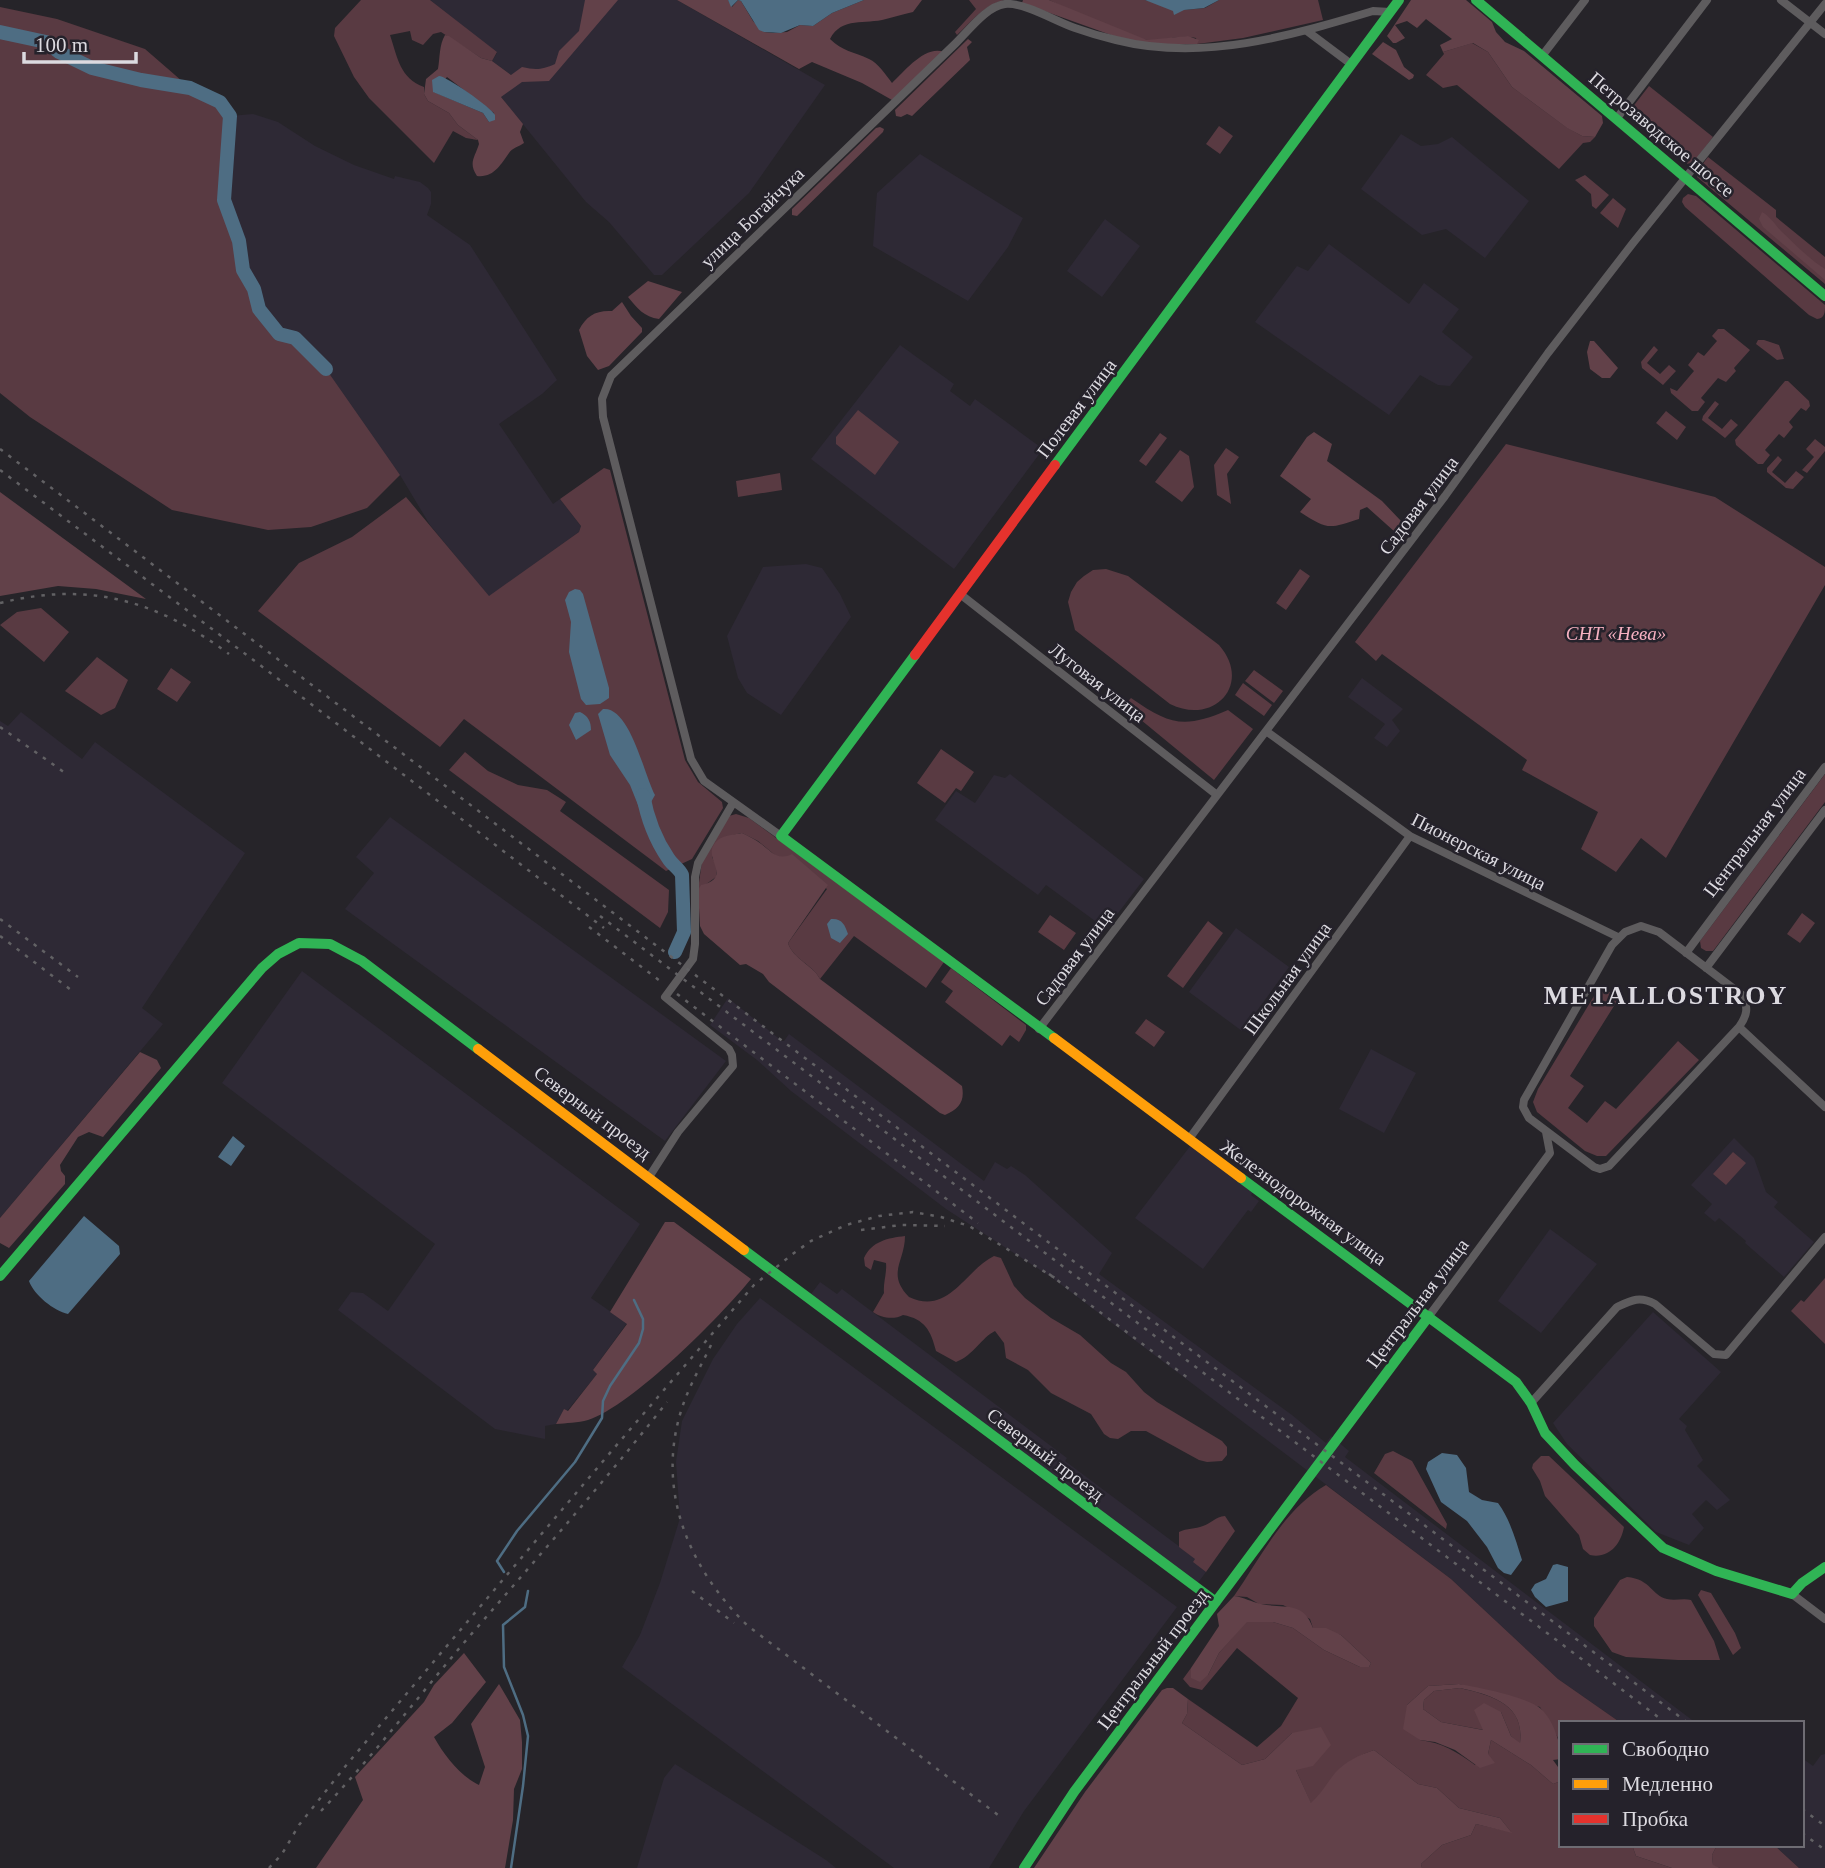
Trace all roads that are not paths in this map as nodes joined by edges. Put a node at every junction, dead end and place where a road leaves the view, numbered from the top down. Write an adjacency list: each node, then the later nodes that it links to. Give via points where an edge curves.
1 (1399, 0): 7 (street, Полевая улица)
2 (1476, 0): 11 (street, Петрозаводское шоссе)
3 (1585, 0): 11 (street)
4 (1707, 0): 13 (street)
5 (1781, 0): 8 (street)
6 (1825, 4): 8 (street, Садовая улица)
7 (1390, 12): 9 (street, улица Богайчука, via 1373,11); 12 (street, Полевая улица)
8 (1811, 23): 10 (street); 14 (street, Садовая улица)
9 (1307, 31): 12 (street); 20 (street, улица Богайчука, via 1209,48 1140,46 1002,4 979,20 611,376 601,399 603,417 687,746 695,770)
10 (1825, 34)
11 (1542, 56): 13 (street, Петрозаводское шоссе)
12 (1351, 64): 16 (street, Полевая улица)
13 (1617, 118): 14 (street, Петрозаводское шоссе)
14 (1686, 176): 15 (street, Петрозаводское шоссе); 17 (street, Садовая улица)
15 (1825, 296)
16 (960, 594): 19 (street, Луговая улица); 22 (street, Полевая улица)
17 (1266, 731): 19 (street, Садовая улица); 23 (street, Пионерская улица)
18 (1825, 766): 25 (street, Центральная улица)
19 (1217, 795): 28 (street, Садовая улица)
20 (733, 803): 22 (street, улица Богайчука); 34 (street, via 698,863 693,959 665,997 729,1049 733,1066 678,1132)
21 (1825, 810): 26 (street)
22 (781, 836): 28 (street, Железнодорожная улица)
23 (1410, 836): 24 (street, Пионерская улица); 31 (street, Школьная улица)
24 (1618, 937): 25 (street, via 1632,928 1650,928); 30 (street, via 1526,1094 1525,1113)
25 (1686, 953): 26 (street)
26 (1706, 968): 27 (street, via 1746,1002 1747,1013)
27 (1739, 1027): 29 (street); 33 (street, via 1609,1167 1594,1167)
28 (1040, 1029): 31 (street, Железнодорожная улица)
29 (1825, 1107)
30 (1546, 1132): 32 (street); 33 (street)
31 (1189, 1139): 37 (street, Железнодорожная улица)
32 (1550, 1153): 33 (street); 37 (street, Центральная улица)
33 (1576, 1155)
34 (649, 1177): 36 (street, Северный проезд, via 362,961 330,944 299,943 262,968); 42 (street, Северный проезд)
35 (1825, 1237): 38 (street, via 1726,1355 1714,1354 1645,1298 1629,1301 1617,1307)
36 (0, 1276)
37 (1429, 1316): 38 (street, Железнодорожная улица, via 1516,1382); 39 (street, Центральная улица)
38 (1531, 1402): 41 (street, Железнодорожная улица, via 1545,1433 1663,1548 1685,1560)
39 (1311, 1474): 42 (street, Центральный проезд)
40 (1825, 1567): 41 (street)
41 (1792, 1594): 43 (street)
42 (1216, 1602): 44 (street, Центральный проезд, via 1074,1792)
43 (1825, 1619)
44 (1024, 1868)

